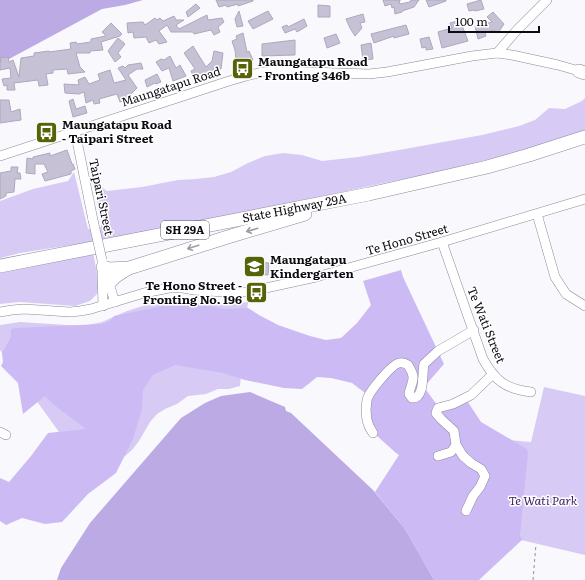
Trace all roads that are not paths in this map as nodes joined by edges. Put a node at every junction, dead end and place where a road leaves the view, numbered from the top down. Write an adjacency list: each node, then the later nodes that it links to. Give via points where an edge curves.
1 (547, 0): 2 (street)
2 (517, 30): 3 (street); 4 (street)
3 (497, 53): 4 (street, Maungatapu Road); 6 (street, Maungatapu Road, via 369,74 263,72 228,81)
4 (512, 55): 5 (street, Maungatapu Road)
5 (582, 72)
6 (75, 132): 8 (street, Maungatapu Road); 13 (street, Taipari Street, bridge)
7 (585, 137): 9 (highway, State Highway 29A / SH 29A, via 487,167)
8 (0, 156)
9 (369, 194): 14 (highway, State Highway 29A / SH 29A); 15 (highway, SH 29A, one-way to 15, via 354,202)
10 (585, 199): 11 (street, Te Hono Street)
11 (537, 214): 12 (street, Te Hono Street); 19 (street, via 555,277 566,294)
12 (442, 242): 17 (street, Te Hono Street, via 316,277 248,292 169,288); 21 (street, Te Wati Street)
13 (103, 264): 15 (highway, SH 29A, via 109,269); 16 (street, Taipari Street); 18 (street, Taipari Street)
14 (0, 266)
15 (129, 268): 16 (highway, SH 29A)
16 (109, 283): 17 (street, Taipari Street)
17 (115, 302): 18 (street)
18 (103, 306): 20 (street, via 70,312 24,309)
19 (585, 306)
20 (0, 312)
21 (474, 330): 22 (street, Te Wati Street, via 484,359); 24 (street, via 438,351 424,364 421,390 415,398 409,394 413,375 408,365 403,362 393,366 367,398 367,421)
22 (493, 374): 23 (street, Te Wati Street, via 511,388); 25 (street, via 471,395 438,408 436,413 454,431)
23 (531, 392)
24 (373, 433)
25 (456, 444): 26 (street, via 451,452); 27 (street, via 463,456 481,469 485,476)
26 (438, 456)
27 (466, 511)

